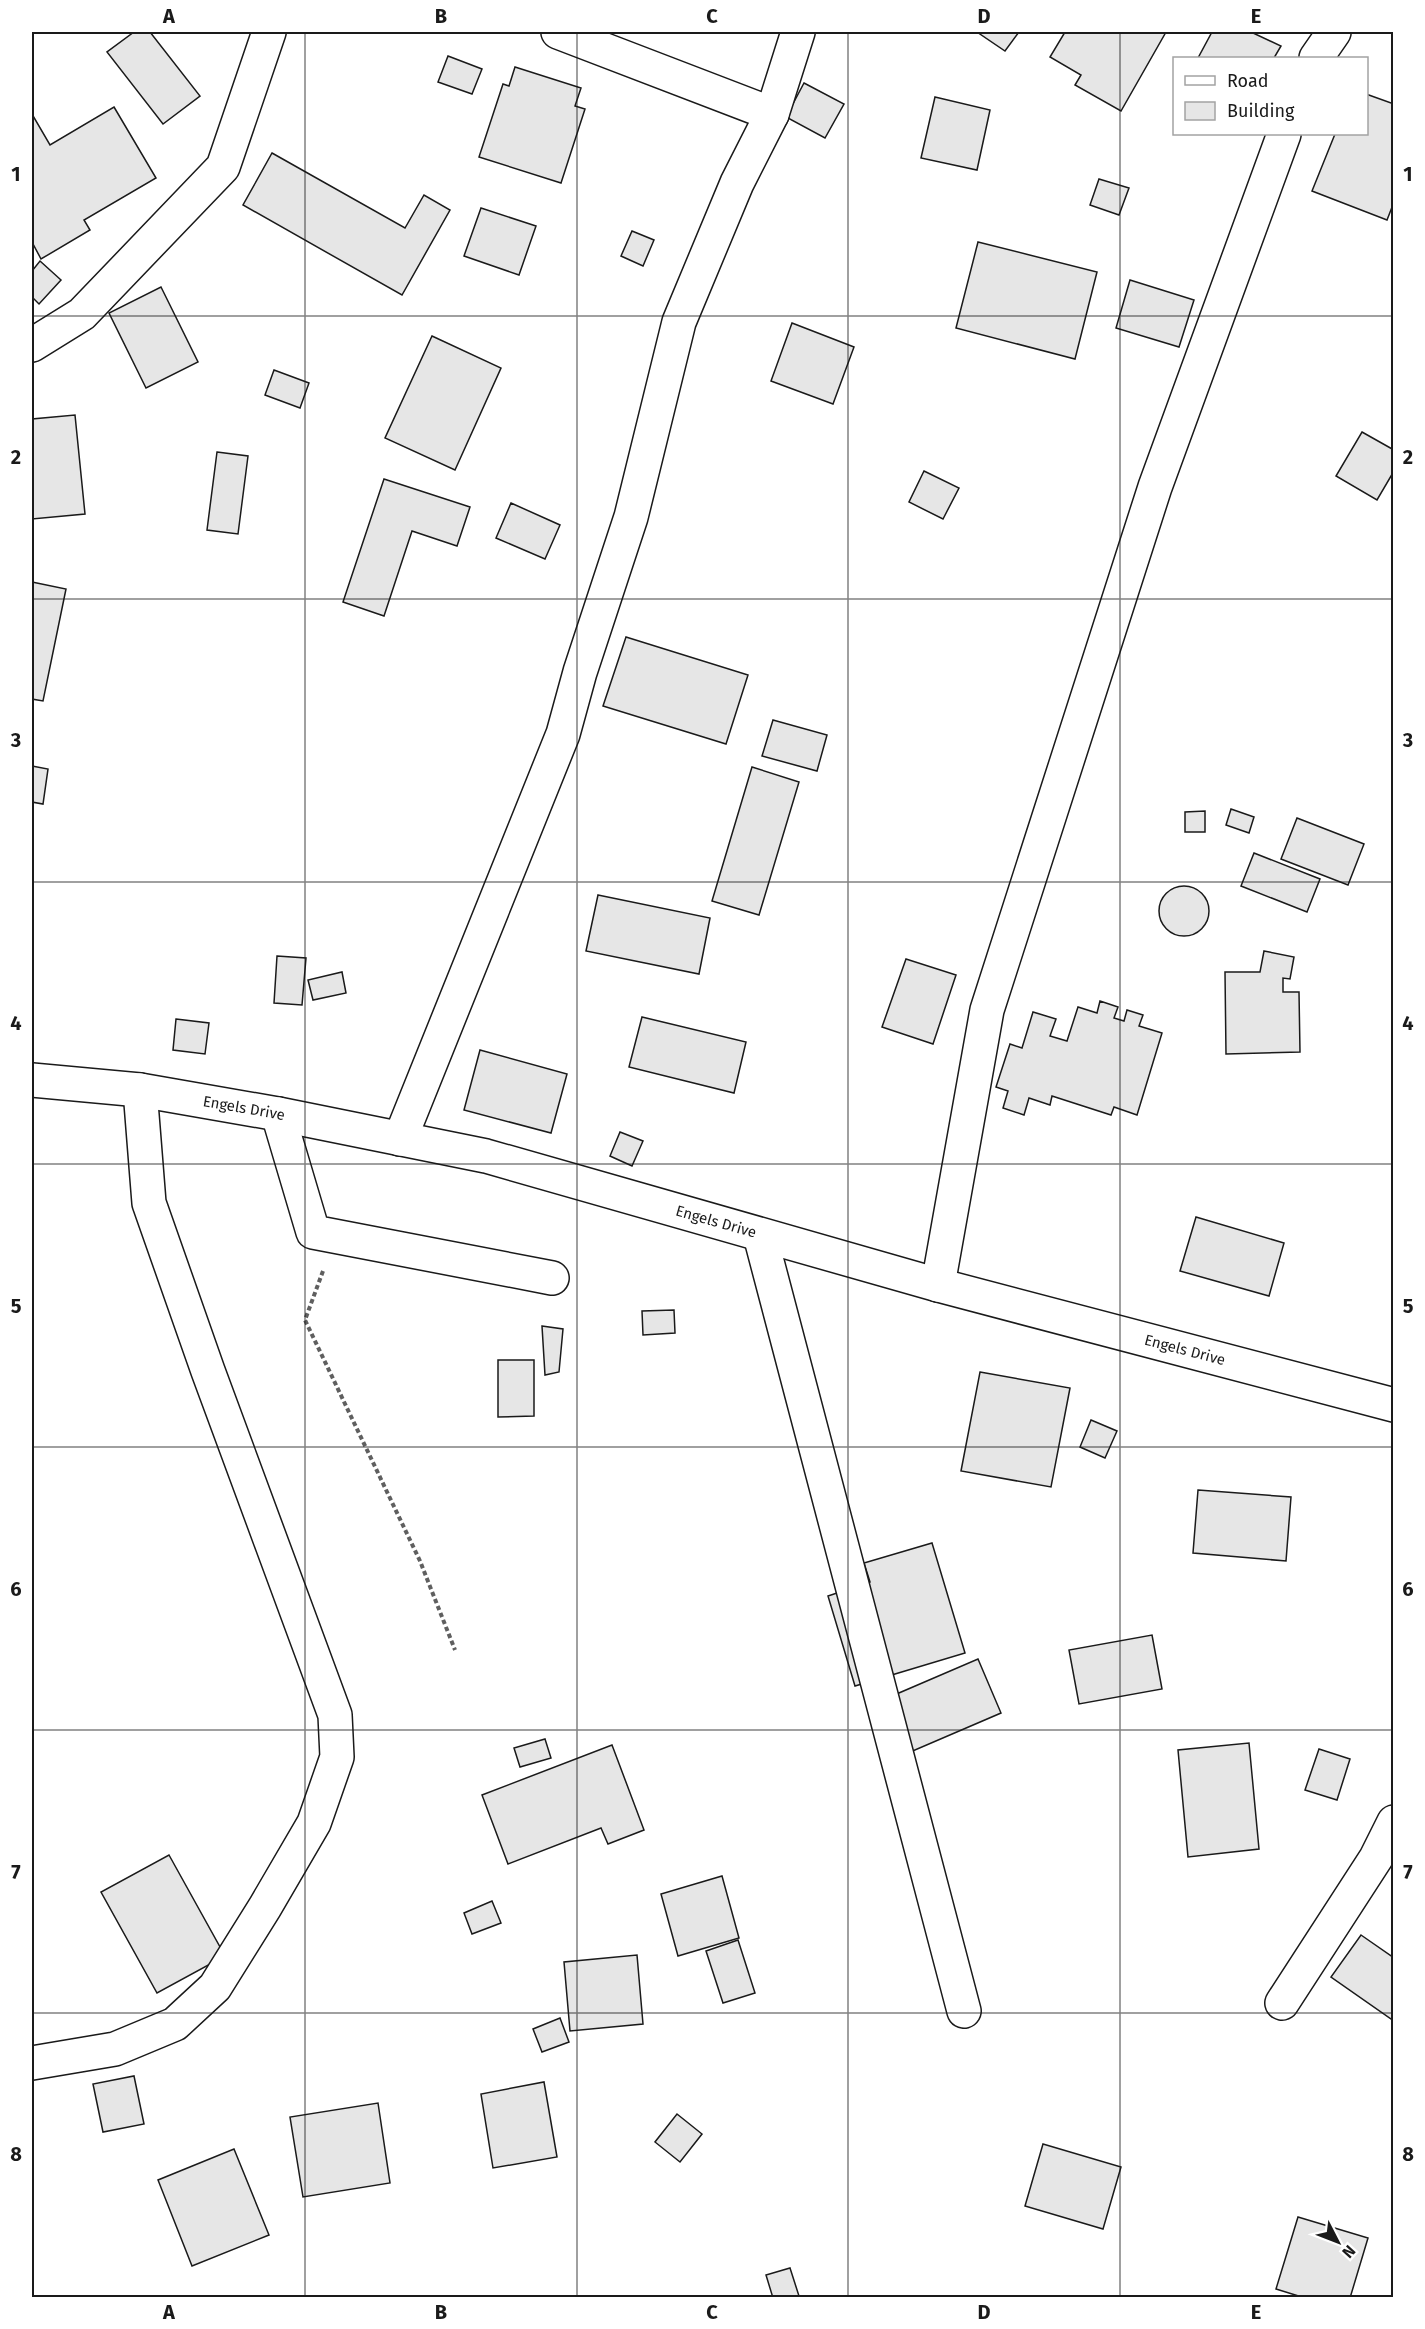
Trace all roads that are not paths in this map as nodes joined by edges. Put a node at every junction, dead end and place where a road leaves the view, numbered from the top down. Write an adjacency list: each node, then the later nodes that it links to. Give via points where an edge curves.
1 (268, 32): 8 (street, via 223,167 82,314)
2 (558, 32): 6 (street)
3 (798, 32): 6 (street)
4 (1334, 32): 5 (street)
5 (1317, 57)
6 (772, 114): 12 (street, via 736,183 678,322 631,517 563,734)
7 (1284, 135): 15 (street, via 1155,487 987,1010)
8 (32, 345)
9 (32, 1080): 10 (street, Engels Drive)
10 (140, 1090): 11 (street, Engels Drive); 20 (street, via 149,1203 335,1715 337,1757 314,1823 215,1987 175,2024 115,2049)
11 (278, 1114): 12 (street, Engels Drive); 14 (street, via 313,1232)
12 (400, 1139): 13 (street, Engels Drive, via 486,1156)
13 (760, 1234): 15 (street, Engels Drive); 19 (street)
14 (552, 1278)
15 (938, 1286): 16 (street, Engels Drive)
16 (1394, 1405)
17 (1394, 1822): 18 (street, via 1376,1858)
18 (1282, 2003)
19 (964, 2011)
20 (32, 2063)

